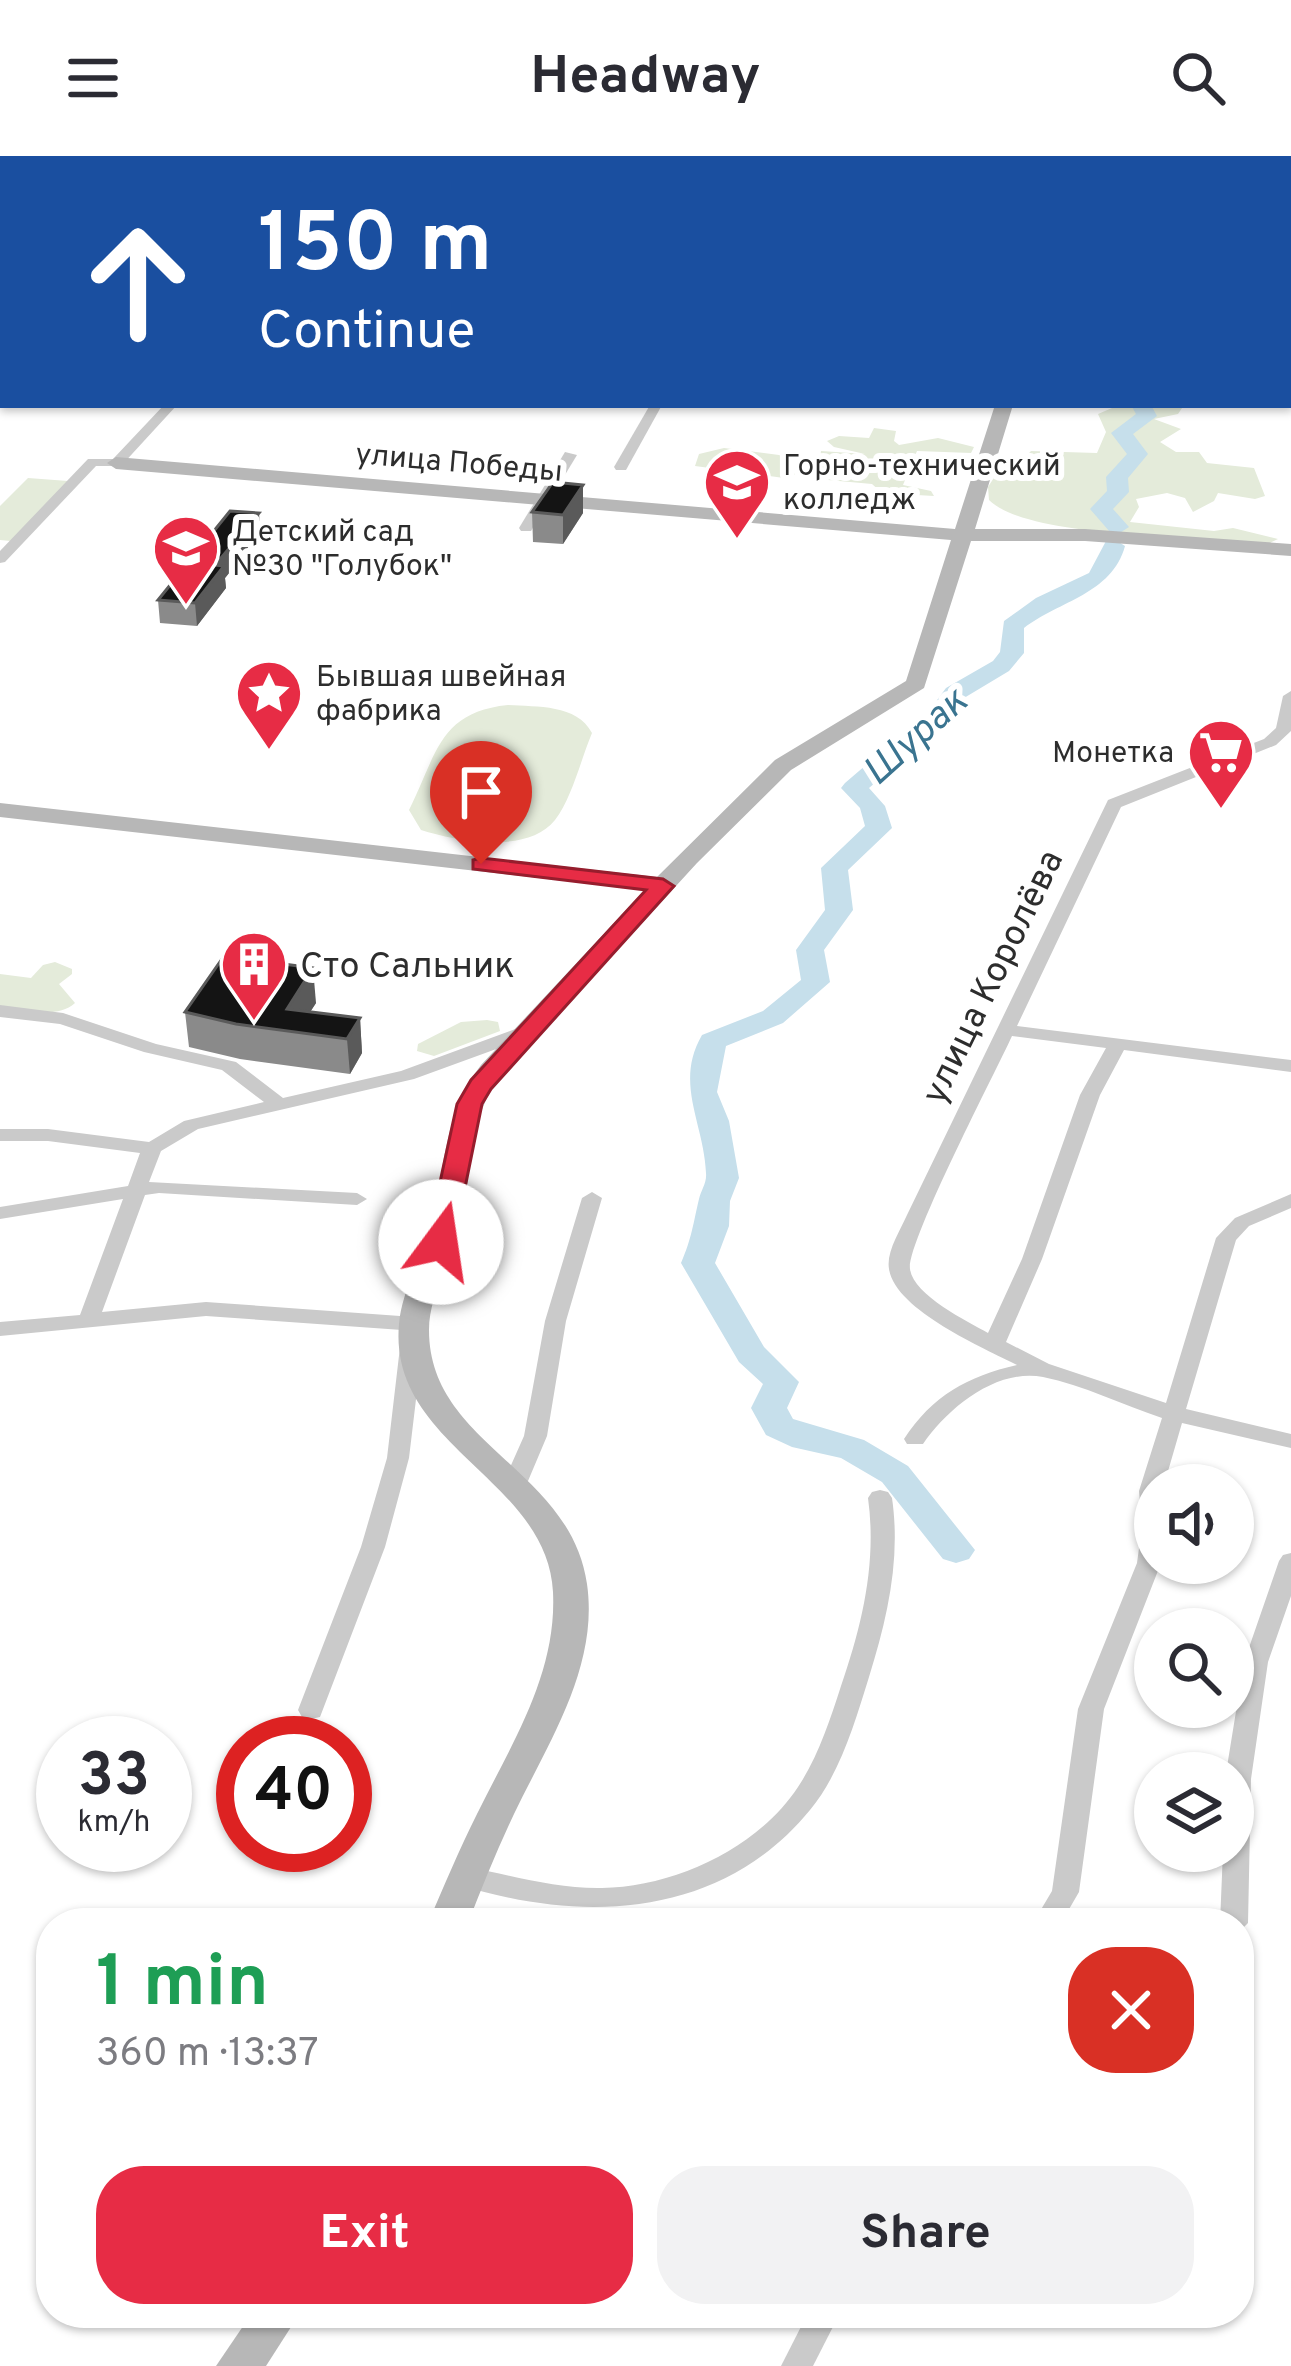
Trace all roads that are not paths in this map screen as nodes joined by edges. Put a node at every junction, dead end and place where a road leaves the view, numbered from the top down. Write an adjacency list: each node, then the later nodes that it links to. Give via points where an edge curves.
1 (168, 408): 4 (street)
2 (654, 408): 7 (street)
3 (1003, 408): 9 (street)
4 (132, 446): 6 (street); 8 (street, улица Победы)
5 (570, 455): 8 (street)
6 (116, 464): 8 (street, улица Победы); 12 (street, via 93,462)
7 (621, 467)
8 (549, 491): 9 (street, улица Победы); 10 (street)
9 (963, 526): 11 (street, улица Победы); 17 (street, via 916,683 784,765)
10 (526, 528)
11 (1291, 550)
12 (0, 559)
13 (1291, 696): 14 (street, via 1284,730)
14 (1270, 742): 15 (street); 20 (street, улица Королёва, via 1114,804)
15 (1290, 752)
16 (0, 810): 17 (street)
17 (663, 886): 19 (street)
18 (0, 1011): 23 (street, via 63,1019 229,1066)
19 (536, 1027): 23 (street, via 407,1075); 32 (street, via 470,1104 452,1204)
20 (1007, 1030): 21 (street); 34 (street, улица Королёва, via 898,1266 907,1290 931,1309)
21 (1117, 1045): 22 (street); 34 (street)
22 (1291, 1066)
23 (276, 1102): 25 (street, via 191,1125)
24 (0, 1135): 25 (street)
25 (152, 1148): 26 (street)
26 (134, 1193): 28 (street, via 159,1187); 30 (street); 31 (street)
27 (592, 1198): 39 (street, via 568,1260 537,1444)
28 (357, 1199)
29 (1291, 1200): 36 (street, via 1226,1238)
30 (0, 1213)
31 (90, 1317): 32 (street, via 206,1309); 33 (street)
32 (414, 1324): 39 (street, via 426,1385 442,1414); 42 (street, via 398,1458)
33 (0, 1329)
34 (995, 1342): 35 (street, улица Королёва)
35 (1041, 1369): 36 (street, улица Королёва); 37 (street, via 956,1393)
36 (1171, 1413): 38 (street, улица Королёва); 45 (street, via 1151,1491 1149,1563 1091,1709 1066,1892)
37 (915, 1439)
38 (1291, 1441)
39 (516, 1481): 43 (street, via 565,1549 571,1628 541,1729)
40 (880, 1498): 43 (street, via 882,1568 851,1694 805,1799 767,1837 711,1871 604,1899)
41 (1291, 1561): 46 (street, via 1256,1662 1238,1780)
42 (311, 1710)
43 (467, 1877): 44 (street)
44 (454, 1908)
45 (1056, 1908)
46 (1234, 1908)
47 (267, 2328): 49 (street)
48 (816, 2328): 50 (street)
49 (239, 2366)
50 (797, 2366)

